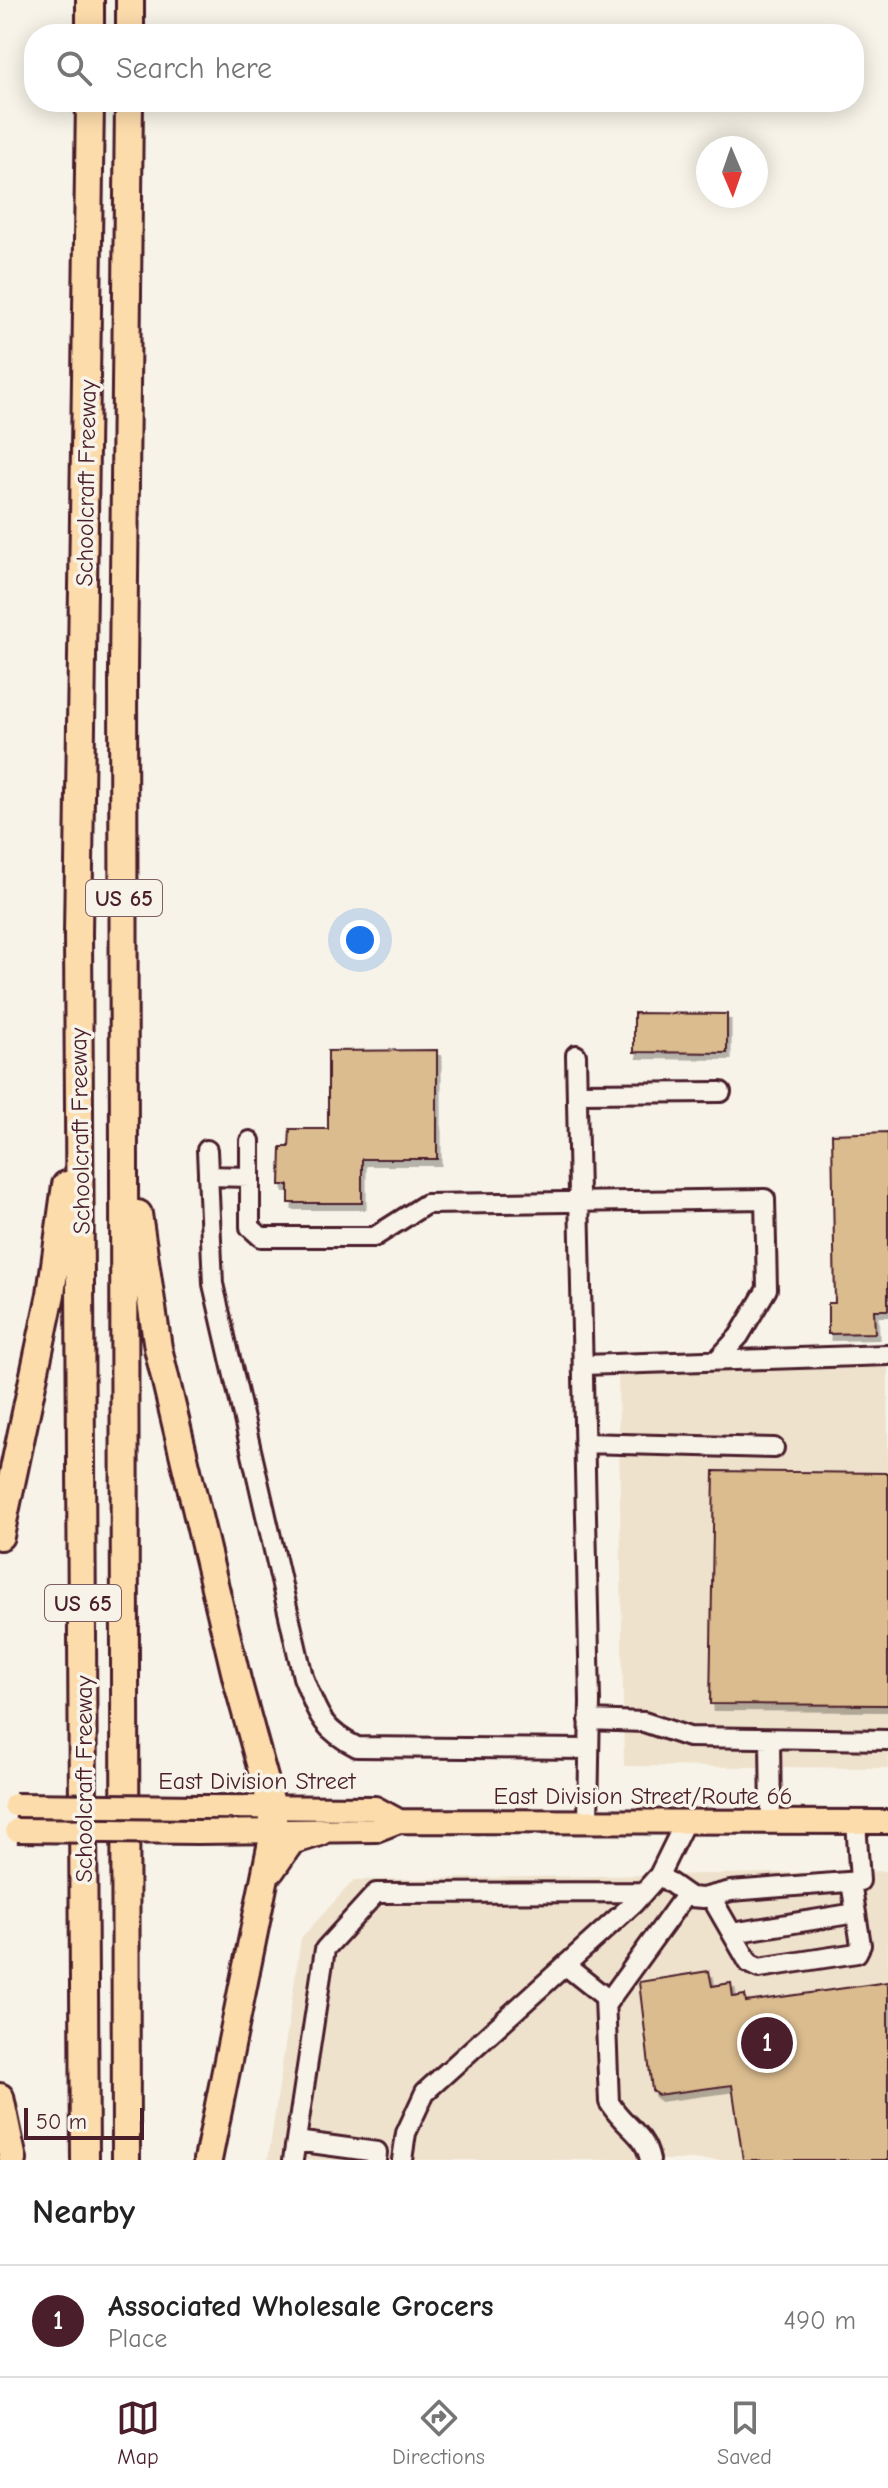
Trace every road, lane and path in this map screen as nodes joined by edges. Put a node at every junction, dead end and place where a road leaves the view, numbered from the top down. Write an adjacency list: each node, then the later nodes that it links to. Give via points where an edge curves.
1 (90, 0): 3 (highway)
2 (130, 0): 4 (highway)
3 (90, 24)
4 (130, 24)
5 (90, 112): 8 (highway, Schoolcraft Freeway / US 65)
6 (129, 112): 7 (highway, Schoolcraft Freeway / US 65)
7 (123, 931): 28 (highway, via 147,1290); 51 (highway, Schoolcraft Freeway / US 65)
8 (78, 934): 22 (highway, via 60,1239); 50 (highway, Schoolcraft Freeway / US 65)
9 (576, 1055): 11 (lane)
10 (721, 1092): 11 (lane)
11 (577, 1093): 16 (lane)
12 (250, 1141): 15 (lane)
13 (207, 1150): 14 (lane)
14 (208, 1176): 15 (lane); 26 (lane, via 213,1284 303,1677 320,1719 333,1735 357,1747)
15 (250, 1177): 16 (lane, via 250,1227 261,1237 374,1237 426,1204)
16 (579, 1203): 18 (lane, via 765,1199 767,1289 739,1336); 19 (lane)
17 (888, 1355): 18 (lane)
18 (718, 1359): 19 (lane)
19 (583, 1365): 20 (lane)
20 (584, 1443): 21 (lane); 23 (lane)
21 (774, 1448)
22 (0, 1536)
23 (589, 1720): 24 (lane, via 644,1722 689,1737); 26 (lane)
24 (770, 1739): 25 (lane); 32 (lane)
25 (888, 1740)
26 (589, 1749): 30 (lane)
27 (8, 1804): 28 (main road, East Division Street, bridge, via 201,1807)
28 (273, 1820): 29 (main road, East Division Street, via 375,1808); 35 (main road, East Division Street, bridge, via 197,1832); 36 (main road, East Division Street); 39 (highway)
29 (399, 1821): 30 (main road, East Division Street/Route 66); 36 (main road, East Division Street, via 376,1830)
30 (588, 1822): 31 (main road, East Division Street/Route 66)
31 (685, 1822): 32 (main road, East Division Street/Route 66); 37 (lane)
32 (771, 1822): 33 (main road, East Division Street/Route 66)
33 (856, 1822): 34 (main road, East Division Street/Route 66); 38 (lane, via 860,1881)
34 (888, 1822)
35 (8, 1830)
36 (320, 1832): 39 (highway, via 301,1836 283,1850)
37 (659, 1875): 40 (lane); 41 (lane)
38 (851, 1882): 42 (lane); 43 (lane)
39 (264, 1888): 52 (highway)
40 (643, 1892): 45 (lane); 48 (lane, via 376,1893 325,1949)
41 (686, 1894): 42 (lane); 46 (lane)
42 (711, 1897): 44 (lane)
43 (856, 1913): 44 (lane); 44 (lane, via 861,1945 857,1953 759,1968 749,1963)
44 (732, 1933)
45 (566, 1966): 46 (lane); 55 (lane, via 425,2092 406,2133)
46 (607, 2003): 56 (lane, via 609,2102 617,2117 646,2141)
47 (0, 2097): 49 (highway)
48 (296, 2141): 53 (lane); 54 (lane, via 377,2152)
49 (13, 2160)
50 (85, 2160)
51 (126, 2160)
52 (208, 2160)
53 (293, 2160)
54 (376, 2160)
55 (402, 2160)
56 (650, 2160)

